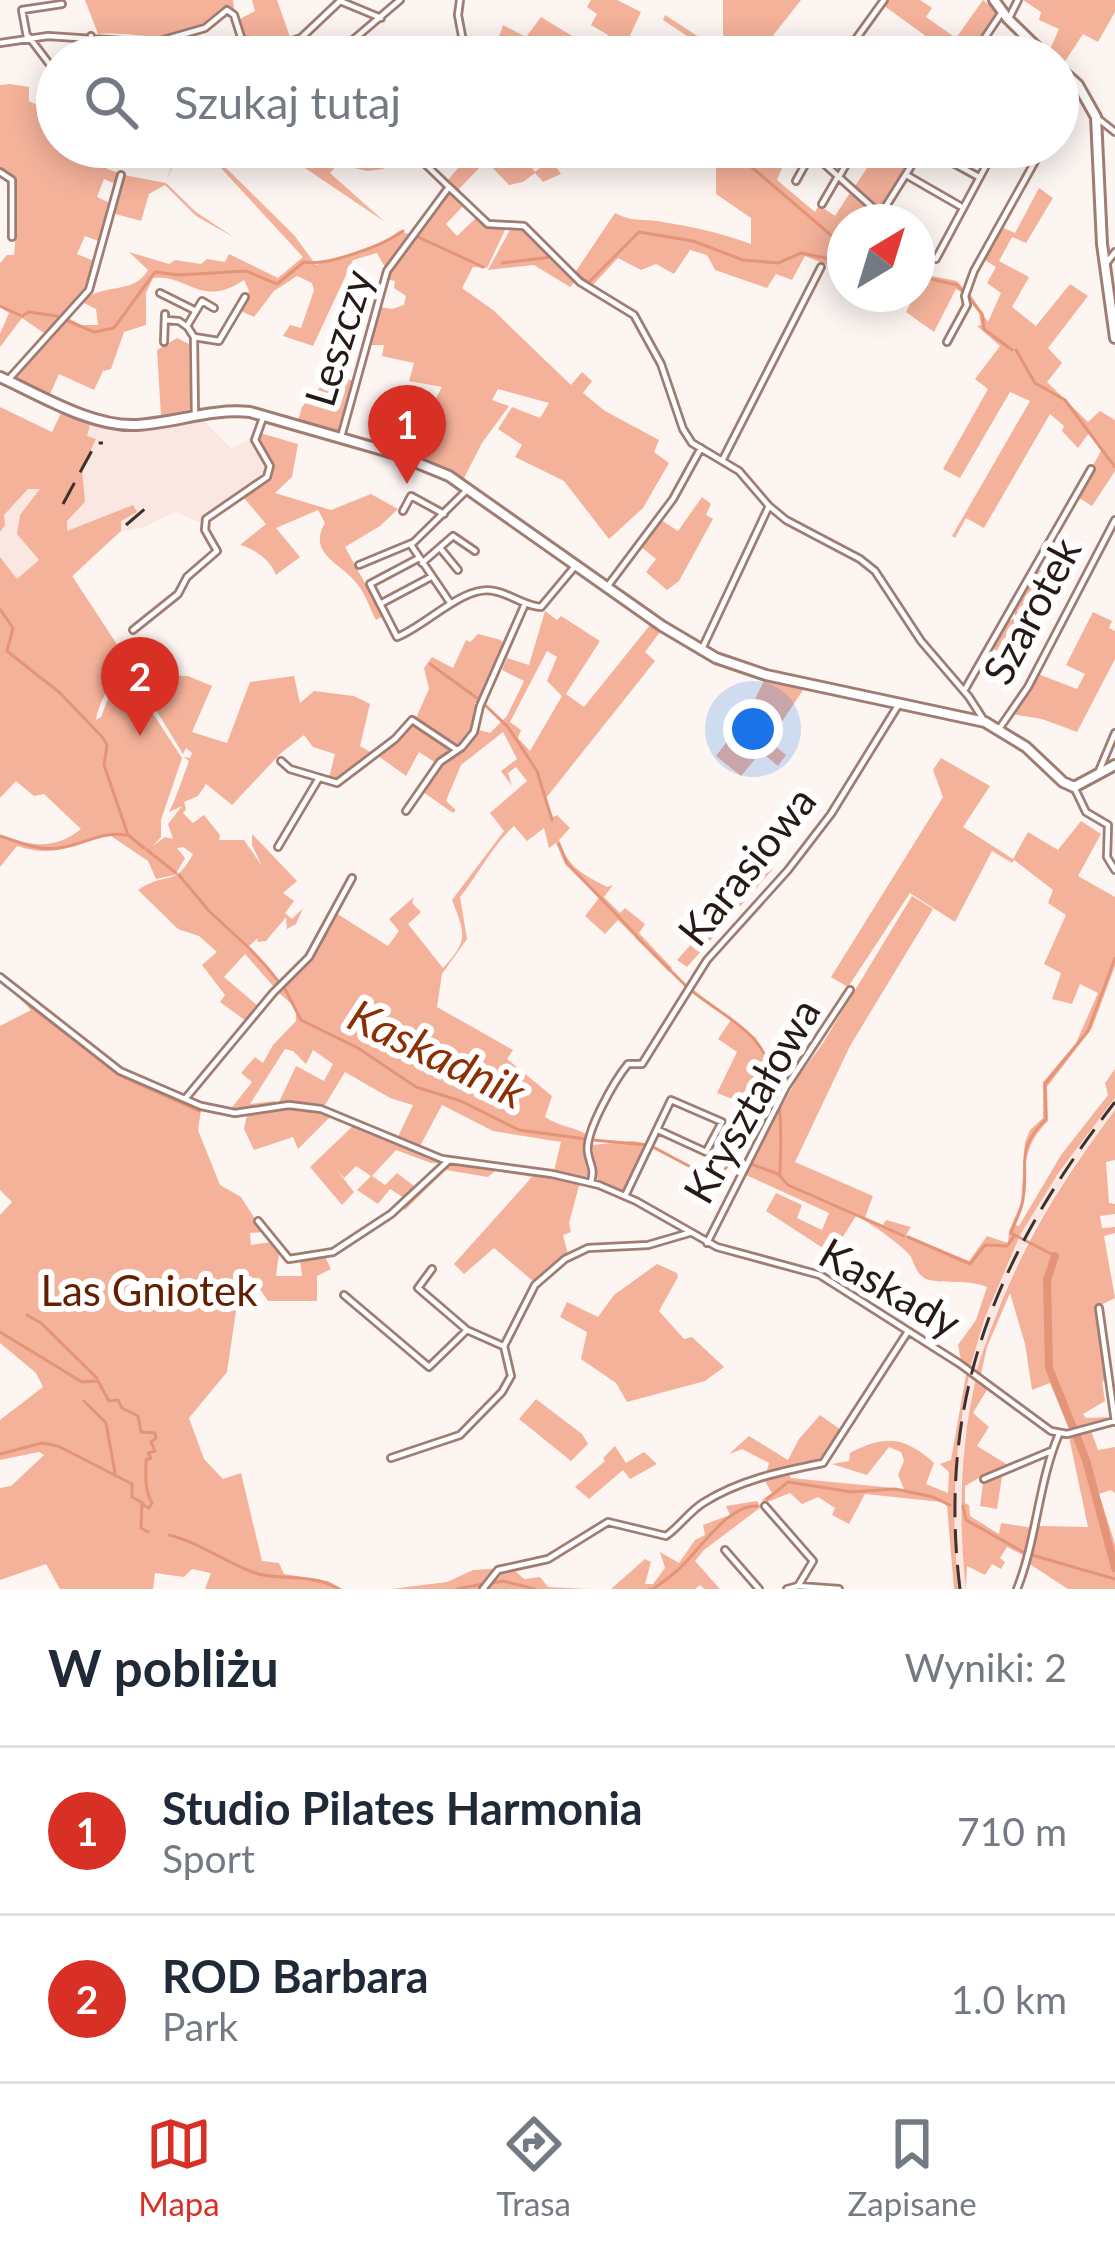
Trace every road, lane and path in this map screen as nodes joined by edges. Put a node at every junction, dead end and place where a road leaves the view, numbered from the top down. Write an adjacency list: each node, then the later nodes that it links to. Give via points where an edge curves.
1 (400, 0): 8 (street)
2 (460, 0): 13 (street)
3 (884, 0): 14 (street)
4 (994, 0): 7 (street)
5 (1018, 0): 7 (street)
6 (62, 4): 17 (street, via 22,10)
7 (1005, 16): 15 (street); 16 (street)
8 (381, 18): 11 (street, via 340,1); 12 (street)
9 (179, 36): 10 (street, via 205,28 220,11 232,12)
10 (238, 36)
11 (303, 36)
12 (359, 36)
13 (462, 36)
14 (858, 36)
15 (989, 36)
16 (1025, 36)
17 (28, 37): 18 (street); 19 (street); 20 (street)
18 (36, 37)
19 (0, 43)
20 (36, 47)
21 (1079, 87): 22 (street)
22 (1096, 117): 23 (street); 46 (street)
23 (1115, 132)
24 (431, 168): 38 (street)
25 (803, 168): 37 (street)
26 (829, 168): 35 (street)
27 (843, 168): 35 (street)
28 (912, 168): 34 (street)
29 (962, 168): 36 (street)
30 (984, 168): 36 (street)
31 (1031, 168): 56 (street, via 974,272)
32 (0, 172): 43 (street, via 11,180)
33 (121, 176): 57 (street, via 89,290)
34 (908, 176): 41 (street); 42 (street)
35 (838, 177): 39 (street); 40 (street)
36 (979, 177): 42 (street)
37 (796, 181)
38 (449, 187): 60 (street, Leszczy, via 387,271); 61 (street, via 488,224 524,226 580,282 630,311 661,364 686,435)
39 (822, 204)
40 (866, 204)
41 (891, 204)
42 (962, 206): 45 (street)
43 (12, 237)
44 (1115, 252): 46 (street)
45 (935, 258)
46 (1105, 265): 54 (street)
47 (821, 267): 62 (street)
48 (160, 292): 51 (street)
49 (245, 297): 53 (street, via 219,341)
50 (214, 308): 51 (street, via 202,301)
51 (196, 311): 52 (street)
52 (187, 326): 53 (street); 55 (street, via 165,317)
53 (194, 337): 59 (street)
54 (1115, 338)
55 (164, 342)
56 (947, 342)
57 (4, 379): 59 (street, via 115,424)
58 (265, 415): 59 (street); 60 (street); 81 (street, via 255,443 270,466 267,477 206,519 217,551)
59 (195, 416)
60 (341, 437): 64 (street)
61 (701, 448): 62 (street); 77 (street)
62 (723, 459): 65 (street)
63 (1091, 469): 83 (street)
64 (469, 488): 67 (street); 74 (street)
65 (769, 506): 82 (street); 83 (street, via 875,571)
66 (404, 511): 67 (street, via 411,496)
67 (444, 514): 69 (street)
68 (1115, 520): 86 (street, Szarotek)
69 (412, 542): 72 (street); 73 (street)
70 (440, 548): 71 (street, via 455,536); 72 (street); 75 (street)
71 (475, 551)
72 (420, 560): 76 (street); 79 (street, via 372,582)
73 (359, 565)
74 (576, 565): 77 (street); 80 (street, via 544,605)
75 (458, 570)
76 (431, 577): 78 (street); 79 (street)
77 (607, 587): 82 (street)
78 (450, 603): 79 (street, via 397,637); 80 (street, via 487,590)
79 (380, 604)
80 (525, 604): 88 (street, via 474,732)
81 (133, 630)
82 (700, 651): 84 (street, via 764,675)
83 (964, 691): 85 (street)
84 (899, 704): 85 (street); 103 (street, Karasiowa, via 831,814 707,960 640,1066 625,1066 588,1144)
85 (985, 722): 86 (street)
86 (999, 729): 93 (street)
87 (1115, 734): 91 (street)
88 (457, 749): 92 (street, via 412,720 341,781); 94 (street)
89 (281, 761): 92 (street)
90 (1115, 765): 91 (street)
91 (1099, 771): 93 (street)
92 (319, 778): 95 (street)
93 (1074, 788): 96 (street, via 1086,812 1108,825)
94 (406, 811)
95 (278, 847)
96 (1115, 870)
97 (352, 878): 100 (street, via 309,957)
98 (0, 976): 100 (street, via 120,1071)
99 (850, 990): 107 (street, Kryształowa, via 778,1102)
100 (185, 1099): 102 (street, Kaskady, via 235,1113 321,1108)
101 (658, 1130): 101 (street, via 671,1100 722,1122 706,1152); 104 (street)
102 (448, 1161): 103 (street, Kaskady); 105 (street, via 390,1215 333,1252 289,1259)
103 (590, 1182): 104 (street, Kaskady)
104 (626, 1196): 106 (street, Kaskady)
105 (258, 1221)
106 (689, 1233): 107 (street, Kaskady); 113 (street, via 565,1258 535,1285)
107 (707, 1243): 112 (street, Kaskady, via 820,1275)
108 (432, 1269): 111 (street, via 418,1288)
109 (344, 1295): 111 (street, via 429,1367)
110 (1099, 1308): 114 (street)
111 (467, 1330): 113 (street)
112 (907, 1333): 115 (street, Kaskady); 122 (street, via 823,1463 719,1495 667,1536 608,1522 548,1559 498,1570)
113 (504, 1346): 117 (street, via 510,1382 460,1436)
114 (1115, 1422): 115 (street)
115 (1059, 1434): 116 (street)
116 (1051, 1450): 118 (street); 126 (street)
117 (392, 1458)
118 (984, 1479)
119 (765, 1506): 121 (street, via 813,1561)
120 (725, 1550): 123 (street)
121 (798, 1586): 124 (street); 125 (street)
122 (482, 1589)
123 (759, 1589)
124 (787, 1589)
125 (839, 1589)
126 (1017, 1589)

